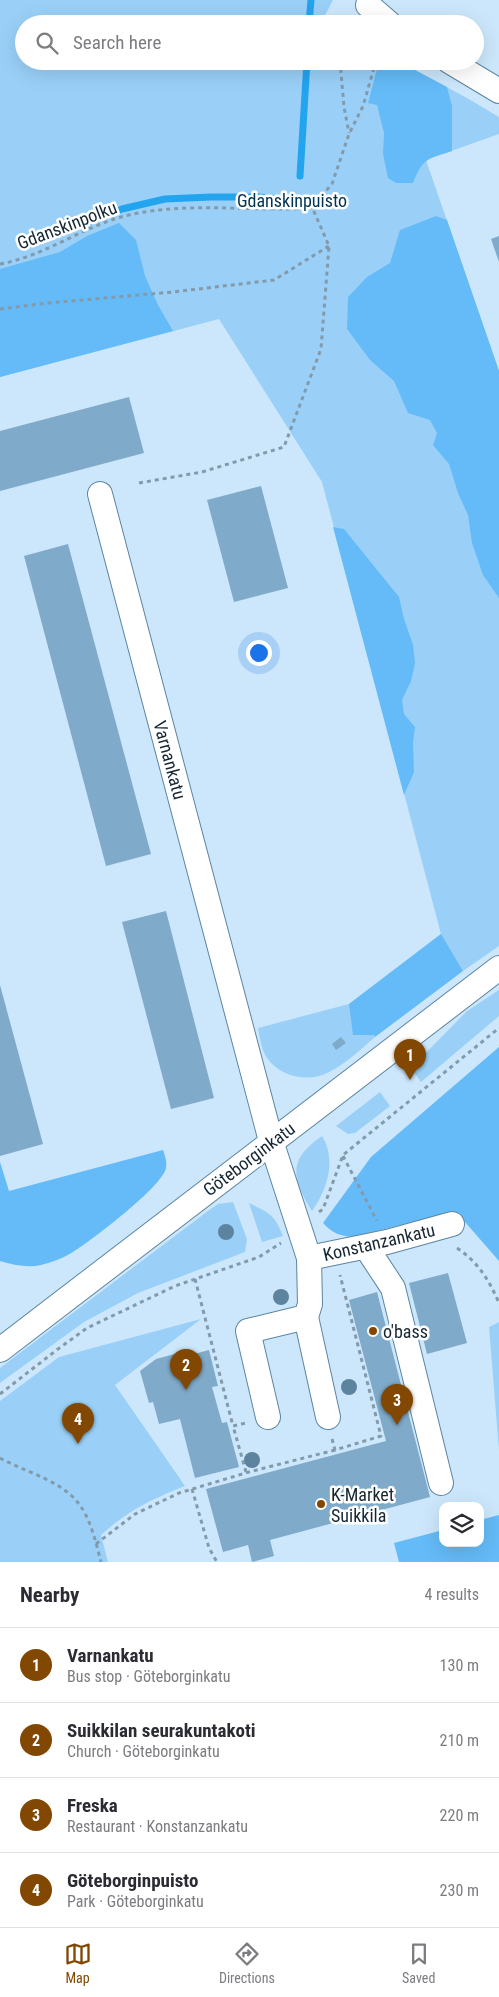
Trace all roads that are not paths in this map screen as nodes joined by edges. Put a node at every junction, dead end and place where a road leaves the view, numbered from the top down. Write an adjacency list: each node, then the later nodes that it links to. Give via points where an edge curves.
1 (368, 6): 2 (street)
2 (379, 15)
3 (464, 70): 4 (street)
4 (499, 91)
5 (100, 494): 7 (street, Varnankatu)
6 (499, 968): 7 (street, Göteborginkatu, via 316,1110)
7 (271, 1141): 10 (street, Konstanzankatu); 12 (street, Göteborginkatu)
8 (442, 1227): 9 (street, Konstanzankatu)
9 (377, 1244): 10 (street, Konstanzankatu); 15 (street, via 393,1288)
10 (309, 1258): 11 (street, via 310,1304)
11 (306, 1317): 13 (street, via 248,1332); 14 (street)
12 (0, 1350)
13 (268, 1417)
14 (328, 1417)
15 (441, 1483)

